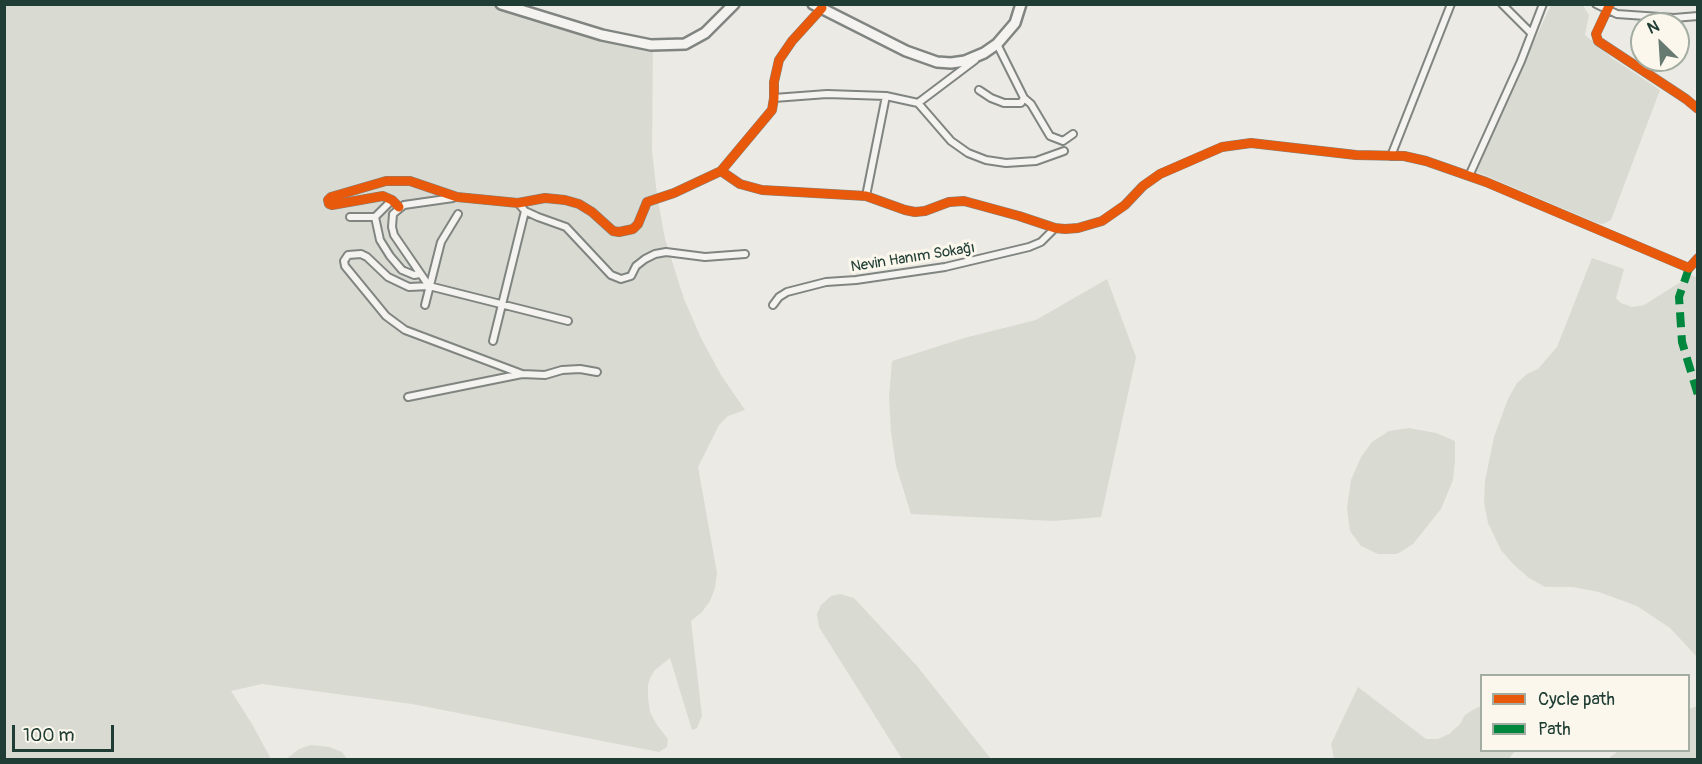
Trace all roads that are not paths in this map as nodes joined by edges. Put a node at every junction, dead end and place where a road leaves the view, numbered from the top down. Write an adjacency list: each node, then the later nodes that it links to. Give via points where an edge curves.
1 (501, 4): 2 (main road, via 602,35 651,45 685,44 705,33)
2 (734, 4)
3 (1021, 4): 12 (main road, via 1015,23)
4 (1502, 4): 11 (street)
5 (1543, 4): 11 (street)
6 (1596, 4): 9 (street)
7 (1451, 5): 22 (street)
8 (818, 6): 13 (main road, via 906,51 937,62 965,61); 16 (street, via 779,60)
9 (1608, 7): 10 (street, via 1617,14); 19 (street, via 1596,34 1598,41)
10 (1698, 16)
11 (1531, 33): 24 (street)
12 (997, 44): 13 (main road); 17 (street)
13 (984, 53): 18 (street)
14 (979, 90): 17 (street, via 1004,103 1021,103)
15 (886, 96): 16 (street, via 827,94); 18 (street); 25 (street)
16 (774, 98): 23 (street, via 772,110)
17 (1024, 98): 20 (street, via 1054,139 1063,141)
18 (918, 102): 21 (street, via 951,141 986,160 1036,161)
19 (1698, 109)
20 (1073, 134)
21 (1064, 151)
22 (1391, 156): 24 (street, via 1415,158); 34 (street, via 1356,156 1251,143 1222,147 1151,179 1102,221 1078,228)
23 (721, 171): 25 (street, via 740,184 762,190); 28 (street, via 647,202 638,224 626,231 612,231 592,212 565,200 545,198)
24 (1469, 176): 36 (street, via 1689,268)
25 (866, 196): 34 (street, via 915,212 964,201)
26 (457, 197): 27 (street, via 410,180 386,181 331,196 328,203 332,206 376,196); 28 (street); 29 (street)
27 (392, 200): 29 (street); 32 (street)
28 (518, 203): 30 (street)
29 (399, 207): 37 (street, via 392,219 394,236)
30 (525, 211): 35 (street, via 566,227 611,275 621,279 631,276 636,266 655,254); 40 (street)
31 (458, 214): 38 (street, via 441,242)
32 (375, 217): 33 (street); 37 (street, via 380,240 390,256 402,270)
33 (350, 218)
34 (1055, 228): 41 (street, Nevin Hanım Sokağı, via 1041,242 1029,247 945,267 826,282 787,292)
35 (745, 254)
36 (1698, 258)
37 (420, 274): 38 (street)
38 (429, 286): 39 (street); 40 (street); 45 (street, via 409,287 388,277 361,254 344,258 345,266 387,316 405,330)
39 (425, 305)
40 (503, 305): 42 (street); 43 (street)
41 (773, 305)
42 (568, 321)
43 (493, 341)
44 (597, 372): 45 (street, via 580,369)
45 (522, 374): 46 (street)
46 (408, 397)

